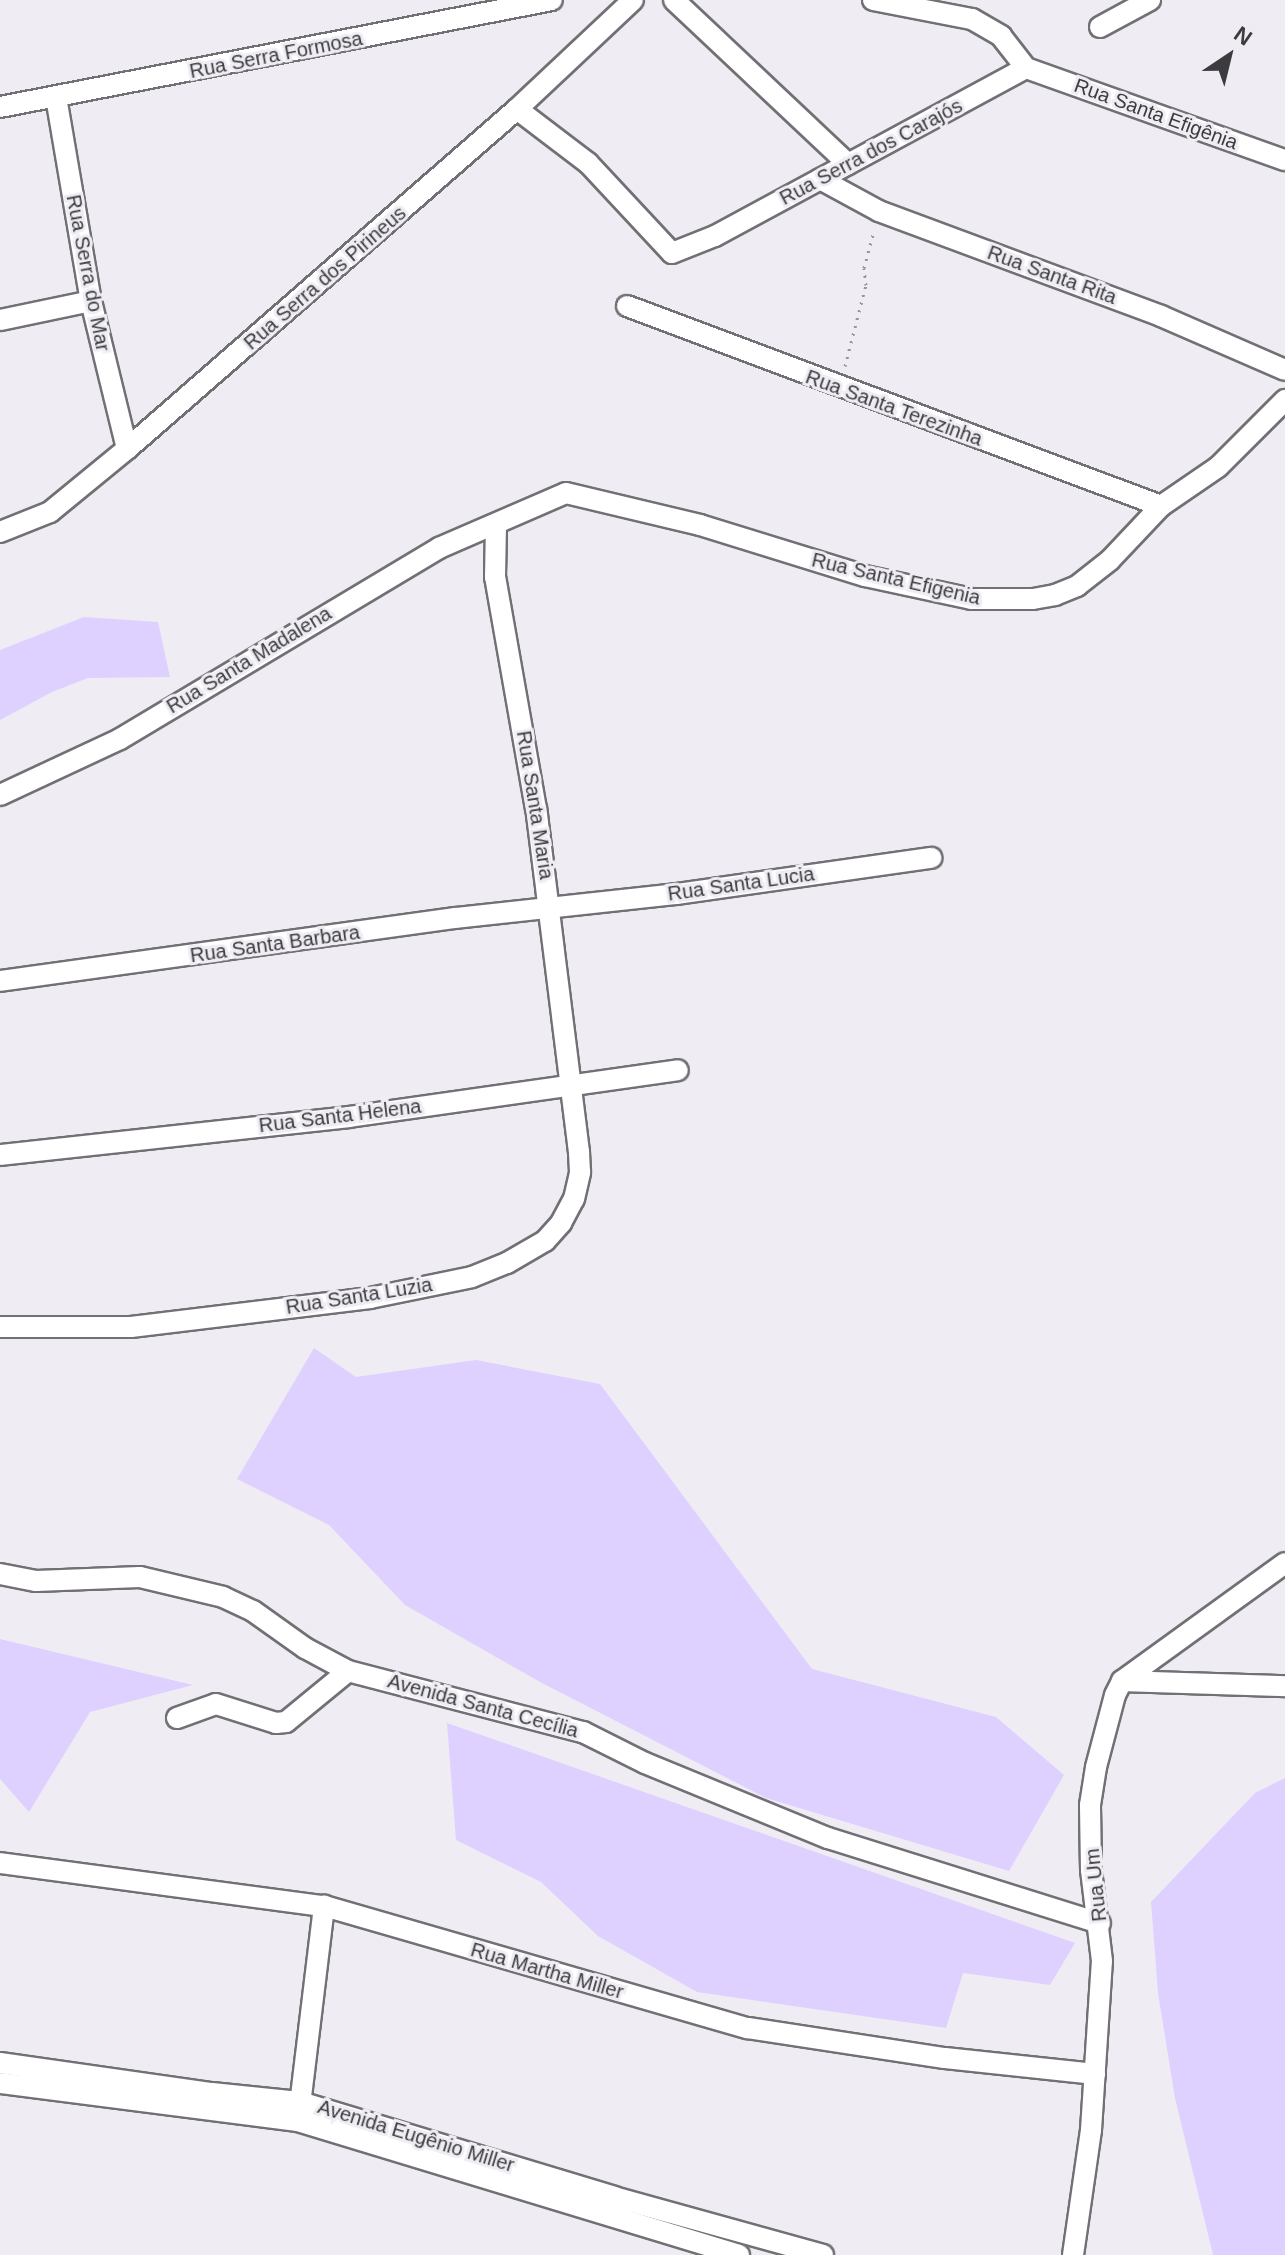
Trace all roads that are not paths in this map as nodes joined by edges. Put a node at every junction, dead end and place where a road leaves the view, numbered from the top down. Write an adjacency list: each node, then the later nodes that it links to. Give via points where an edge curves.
1 (552, 0): 8 (street, Rua Serra Formosa)
2 (633, 0): 10 (street, Rua Serra dos Pirineus)
3 (674, 0): 12 (street)
4 (873, 0): 7 (street, via 972,19 1001,36)
5 (1150, 0): 6 (street)
6 (1100, 27)
7 (1026, 68): 11 (street, Rua Santa Efigênia); 12 (street, Rua Serra dos Carajós)
8 (56, 97): 9 (street, Rua Serra Formosa); 14 (street, Rua Serra do Mar)
9 (0, 107)
10 (517, 109): 13 (street, Rua Serra dos Carajós, via 588,163 672,253 715,236); 19 (street, Rua Serra dos Pirineus)
11 (1285, 160)
12 (848, 164): 13 (street, Rua Serra dos Carajós)
13 (820, 179): 17 (street, Rua Santa Rita, via 879,211 1161,316)
14 (91, 301): 16 (street); 19 (street, Rua Serra do Mar)
15 (627, 306): 20 (street, Rua Santa Terezinha)
16 (0, 320)
17 (1285, 370)
18 (1285, 400): 20 (street, Rua Santa Efigenia, via 1218,467)
19 (127, 449): 22 (street, Rua Serra dos Pirineus, via 50,512)
20 (1161, 506): 21 (street, Rua Santa Efigenia, via 1077,586 1012,601 971,599 865,576 700,525 566,493)
21 (496, 524): 23 (street, Rua Santa Madalena, via 439,548 349,599 120,739); 25 (street, Rua Santa Maria, via 495,577)
22 (0, 532)
23 (0, 795)
24 (931, 858): 25 (street, Rua Santa Lucia)
25 (550, 906): 26 (street, Rua Santa Barbara); 28 (street, Rua Santa Maria)
26 (0, 981)
27 (678, 1070): 28 (street, Rua Santa Helena)
28 (573, 1086): 29 (street, Rua Santa Helena); 30 (street, Rua Santa Luzia, via 580,1172 574,1199 545,1241 507,1263 472,1277 370,1298 131,1327)
29 (0, 1155)
30 (0, 1327)
31 (1285, 1563): 34 (street)
32 (0, 1574): 33 (street, Avenida Santa Cecília, via 36,1581 140,1577 223,1597)
33 (348, 1671): 36 (street, via 286,1722 216,1704); 39 (street, Avenida Santa Cecília, via 583,1732 828,1838)
34 (1122, 1681): 35 (street); 39 (street, Rua Um, via 1090,1805 1091,1870)
35 (1285, 1686)
36 (177, 1718)
37 (0, 1863): 38 (street, Rua Martha Miller)
38 (324, 1906): 41 (street, Rua Martha Miller, via 748,2028); 43 (street)
39 (1100, 1923): 41 (street, Rua Um)
40 (0, 2063): 43 (street, Avenida Eugênio Miller)
41 (1095, 2074): 46 (street, Rua Um)
42 (0, 2083): 43 (street, Avenida Eugênio Miller)
43 (299, 2111): 44 (street, Avenida Eugênio Miller); 45 (street, Avenida Eugênio Miller)
44 (739, 2255)
45 (823, 2255)
46 (1073, 2255)

